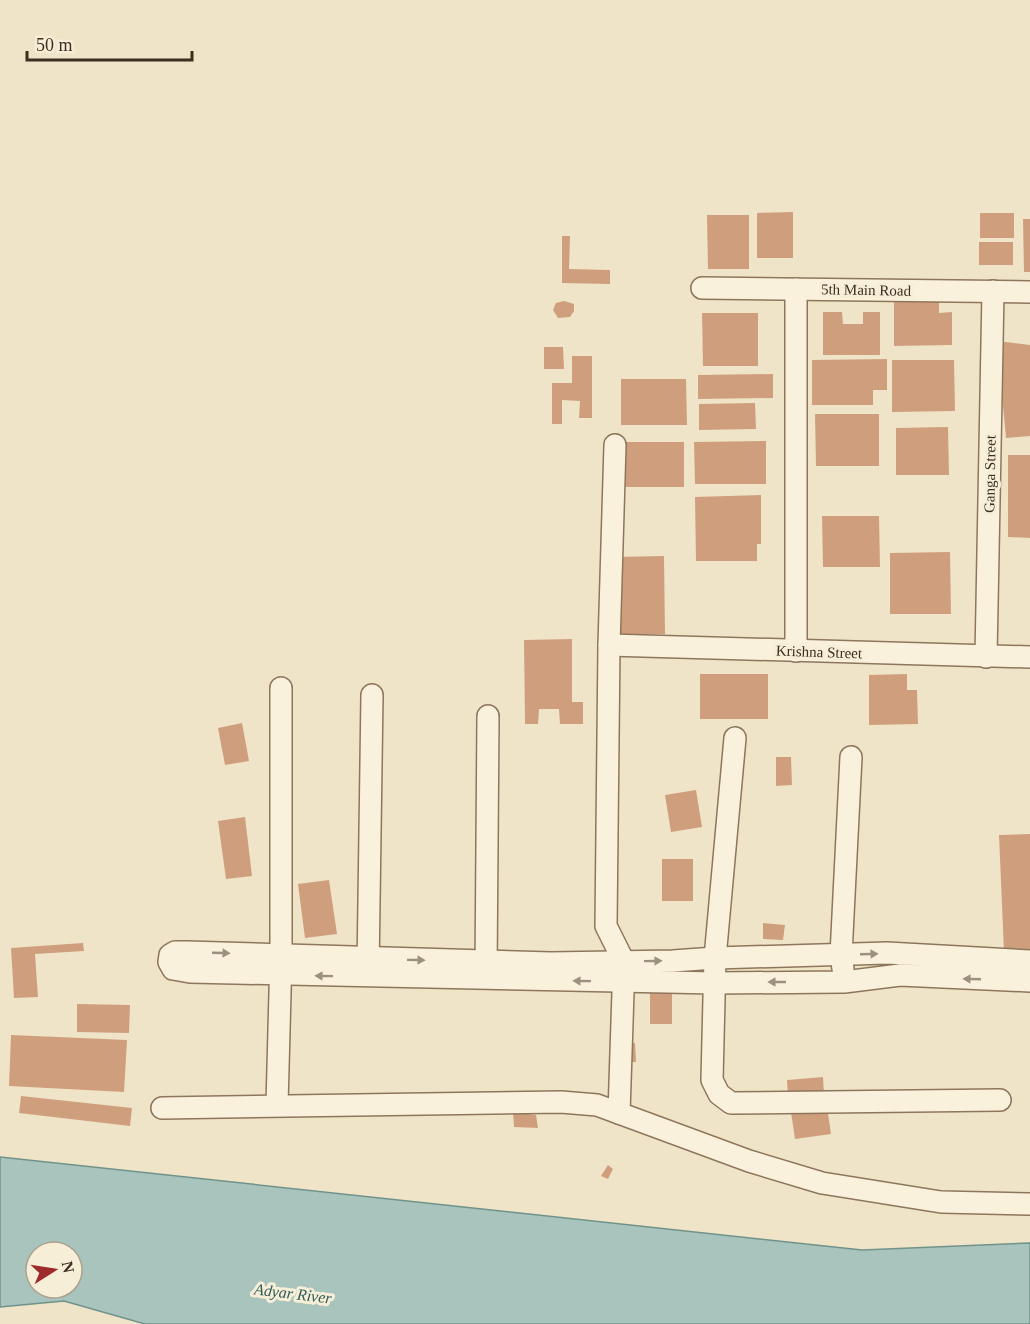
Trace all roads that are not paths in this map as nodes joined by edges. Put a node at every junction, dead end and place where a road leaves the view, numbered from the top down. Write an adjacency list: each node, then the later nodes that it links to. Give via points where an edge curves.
1 (702, 288): 2 (street, 5th Main Road)
2 (796, 290): 3 (street, 5th Main Road); 7 (street)
3 (993, 291): 4 (street, 5th Main Road); 8 (street, Ganga Street)
4 (1030, 292)
5 (615, 445): 6 (street)
6 (609, 645): 7 (street, Krishna Street); 21 (street, via 606,926)
7 (796, 651): 8 (street, Krishna Street)
8 (986, 657): 9 (street, Krishna Street)
9 (1030, 657)
10 (281, 688): 17 (street)
11 (372, 695): 18 (street)
12 (488, 716): 19 (street)
13 (735, 738): 16 (street)
14 (851, 757): 15 (street)
15 (842, 955): 16 (street); 20 (street, one-way to 20, via 919,954); 22 (street)
16 (716, 958): 21 (street, one-way to 16); 23 (street)
17 (281, 965): 18 (street); 25 (street)
18 (368, 968): 19 (street)
19 (486, 970): 21 (street)
20 (1027, 971): 22 (street, one-way to 22, via 900,975)
21 (625, 972): 23 (street); 27 (street)
22 (844, 982): 23 (street, one-way to 23)
23 (715, 983): 24 (street, via 712,1080 719,1094 731,1103)
24 (1000, 1100)
25 (277, 1105): 26 (street); 27 (street, via 561,1102 597,1105)
26 (162, 1108)
27 (619, 1113): 28 (street, via 822,1183 941,1202)
28 (1030, 1204)

